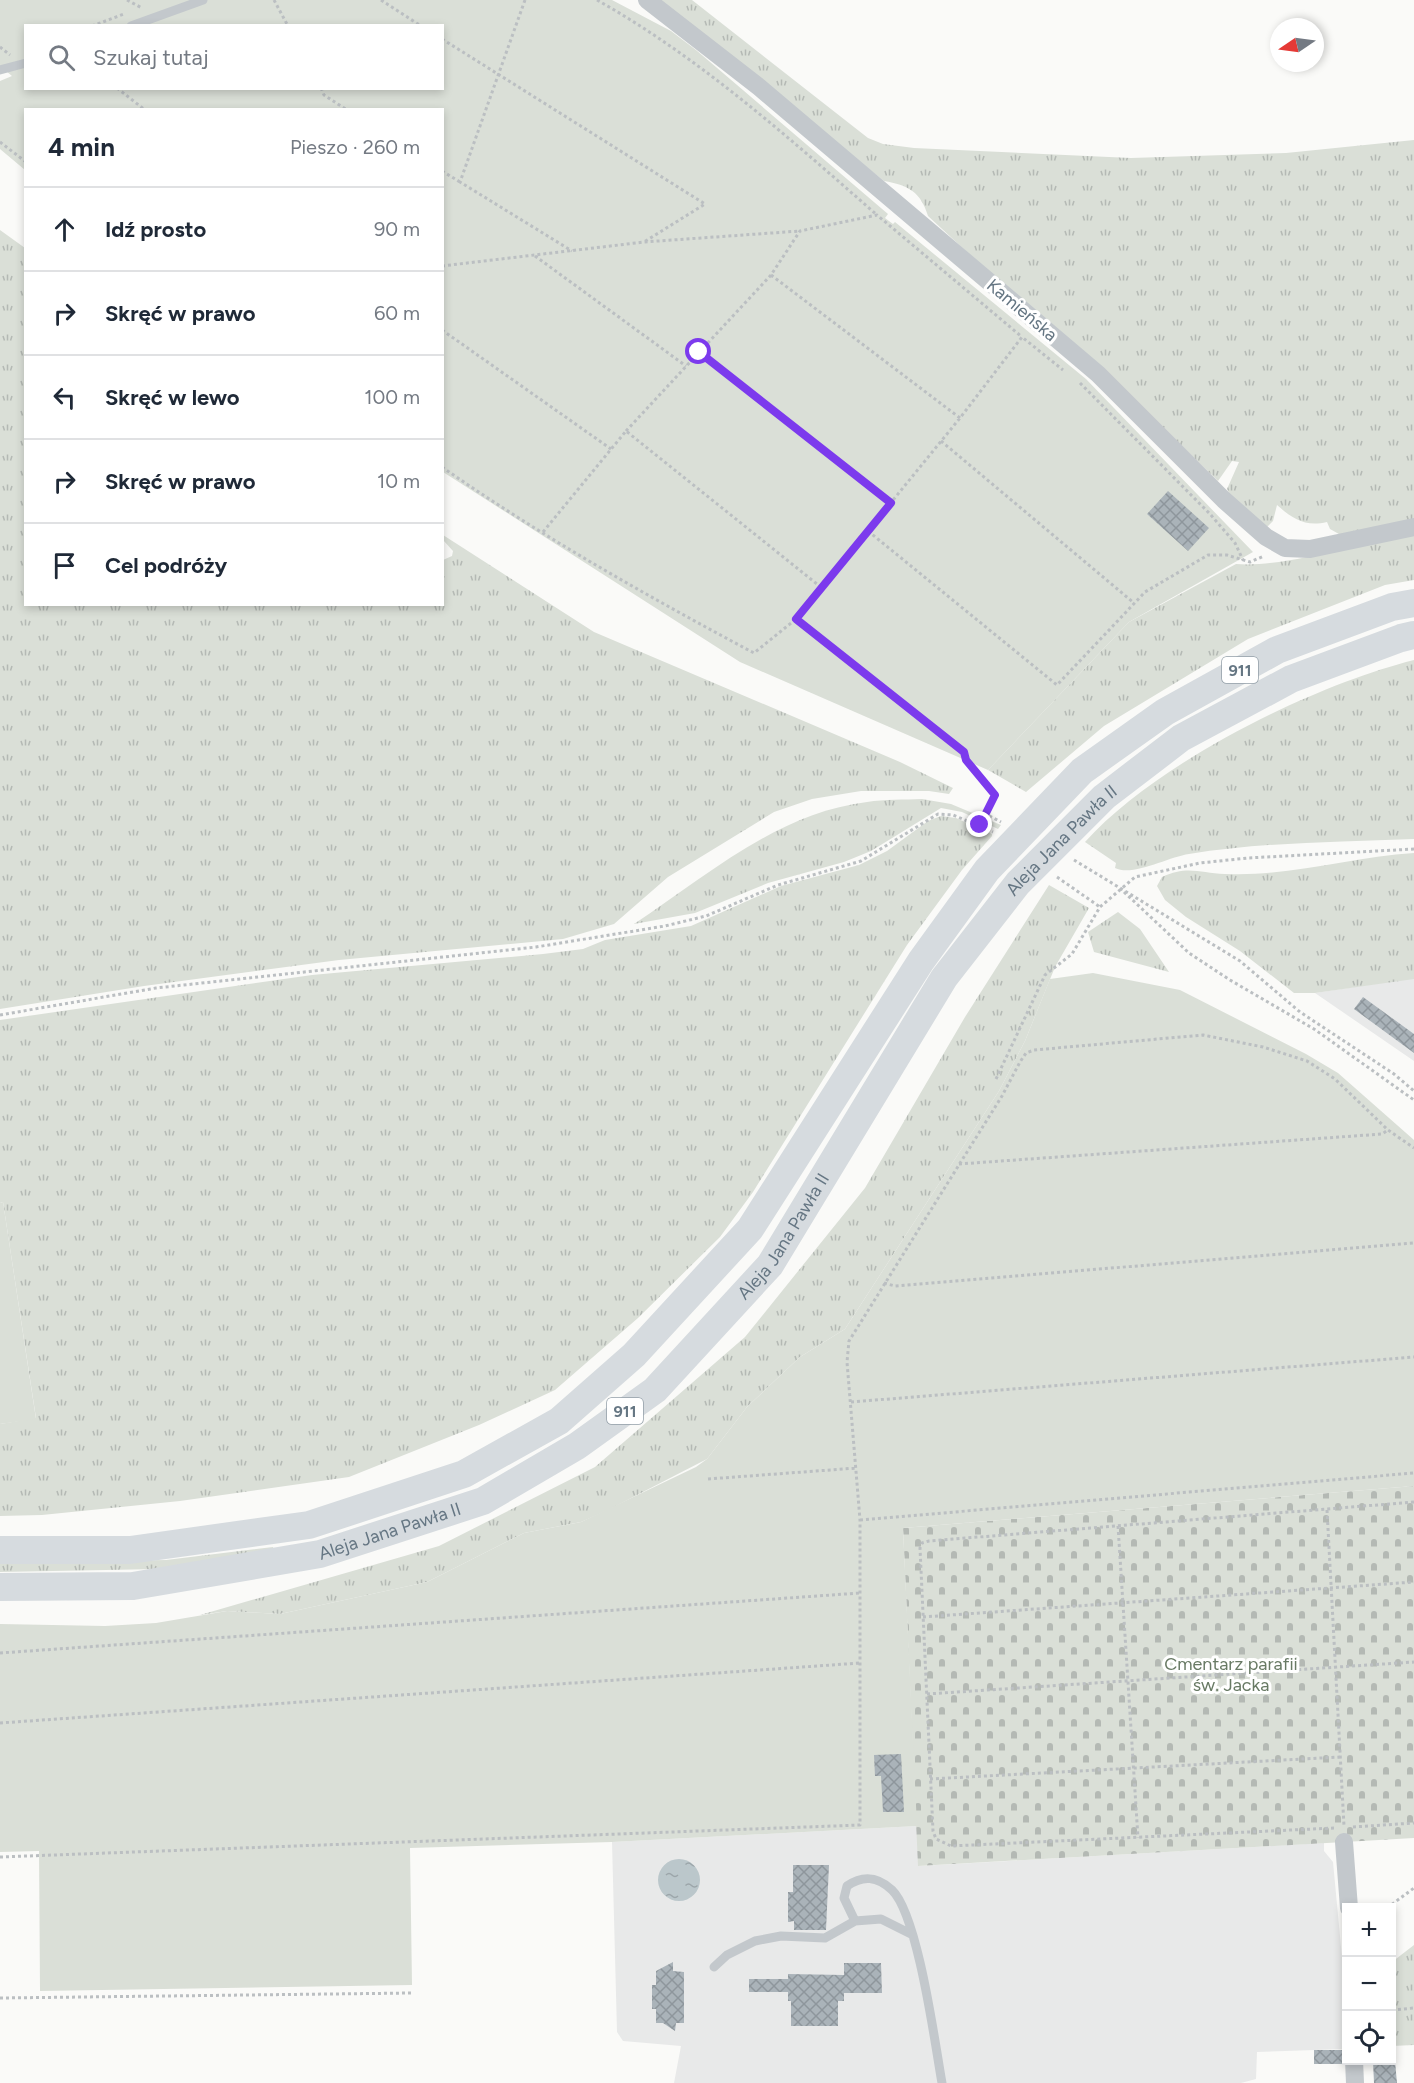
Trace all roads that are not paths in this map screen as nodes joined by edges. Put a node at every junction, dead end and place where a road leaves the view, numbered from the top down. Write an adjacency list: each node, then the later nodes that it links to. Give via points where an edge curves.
1 (203, 0): 3 (lane)
2 (647, 0): 6 (street, Kamieńska, via 759,87 1098,374 1266,537 1285,548 1310,549)
3 (137, 24)
4 (24, 64): 5 (lane)
5 (0, 70)
6 (1414, 527)
7 (1414, 603): 9 (main road, Aleja Jana Pawła II / 911, via 1392,607 1277,650 1165,712 1082,771 987,870 921,961 750,1229 634,1355 559,1422 464,1474 309,1525 130,1550)
8 (1414, 635): 10 (main road, Aleja Jana Pawła II / 911, via 1291,679 1181,738 1104,797 1018,884 944,978 770,1265 655,1390 577,1446 483,1501 320,1554 133,1586)
9 (0, 1550)
10 (0, 1587)
11 (1344, 1835): 12 (street)
12 (1349, 1903)
13 (855, 1921): 14 (lane, via 881,1919); 14 (lane, via 844,1898 847,1886 871,1877 893,1891); 15 (lane, via 825,1938 781,1936 755,1941 727,1955)
14 (911, 1934): 17 (lane, via 925,1980)
15 (714, 1967)
16 (1354, 2065): 18 (street)
17 (942, 2083)
18 (1355, 2083)

